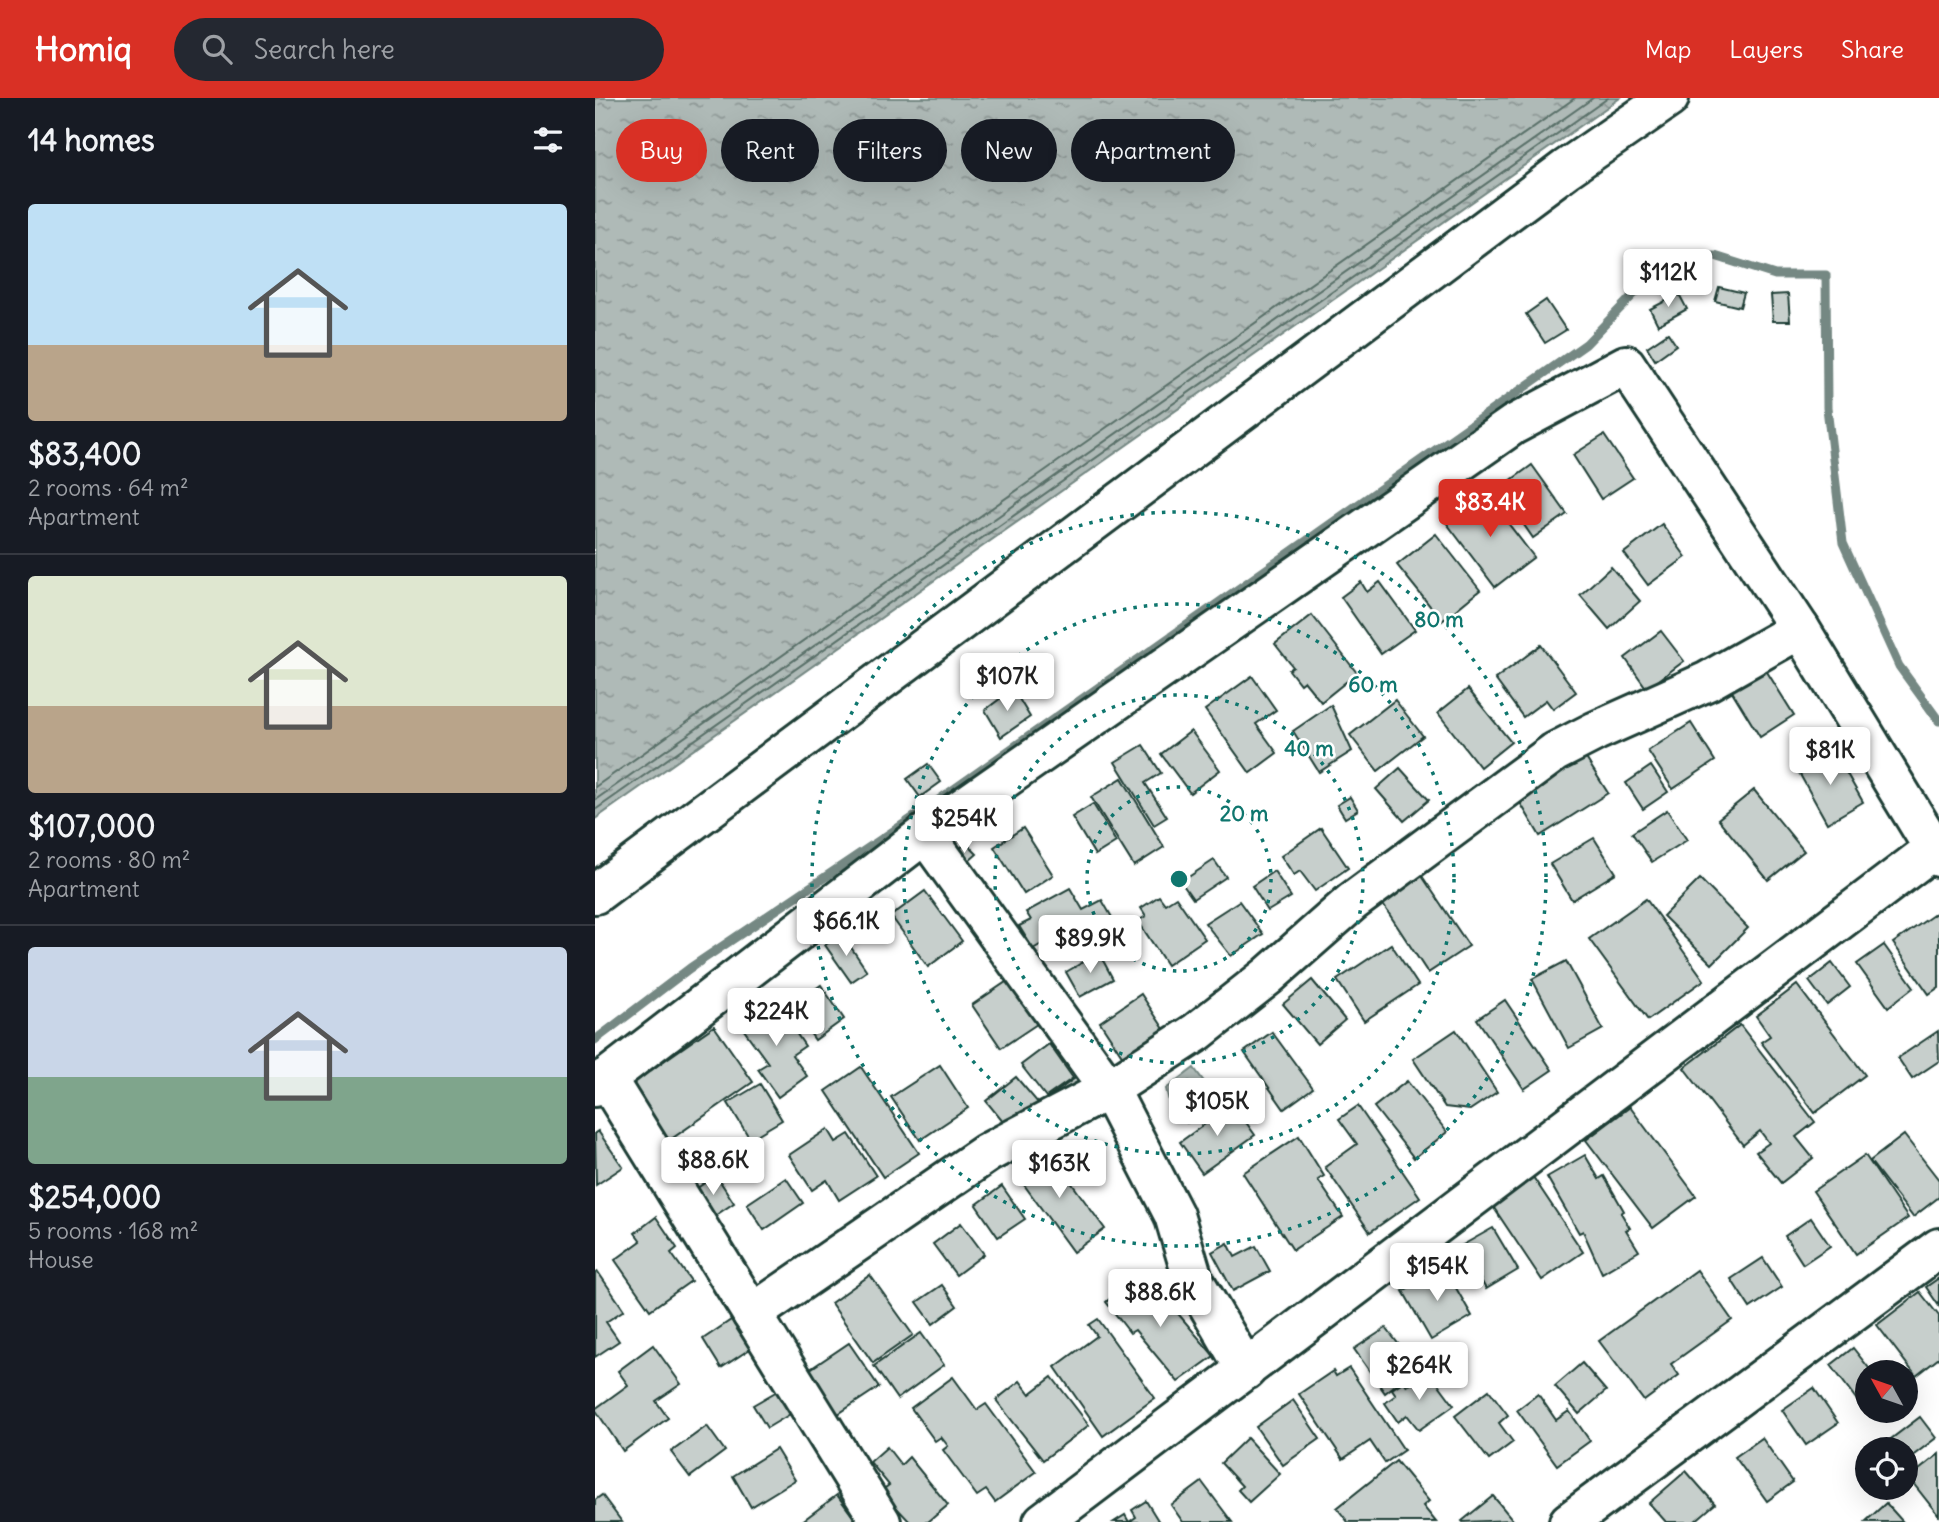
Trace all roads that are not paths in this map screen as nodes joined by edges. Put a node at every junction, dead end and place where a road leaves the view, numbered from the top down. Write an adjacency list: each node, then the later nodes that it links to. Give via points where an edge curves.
1 (1669, 98): 5 (street, via 1566,169)
2 (1800, 629): 3 (street, via 1626,365 1513,425); 4 (street); 7 (street, via 1708,681 1555,752 1352,902 1197,1032)
3 (925, 834): 6 (street); 7 (street)
4 (1936, 853): 10 (street)
5 (595, 894)
6 (600, 1083): 9 (street)
7 (1109, 1089): 9 (street, via 988,1153); 10 (street, via 1174,1215 1193,1279)
8 (1939, 1248): 13 (street)
9 (751, 1314): 11 (street)
10 (1246, 1370): 12 (street)
11 (881, 1522)
12 (1043, 1522)
13 (1569, 1522)

